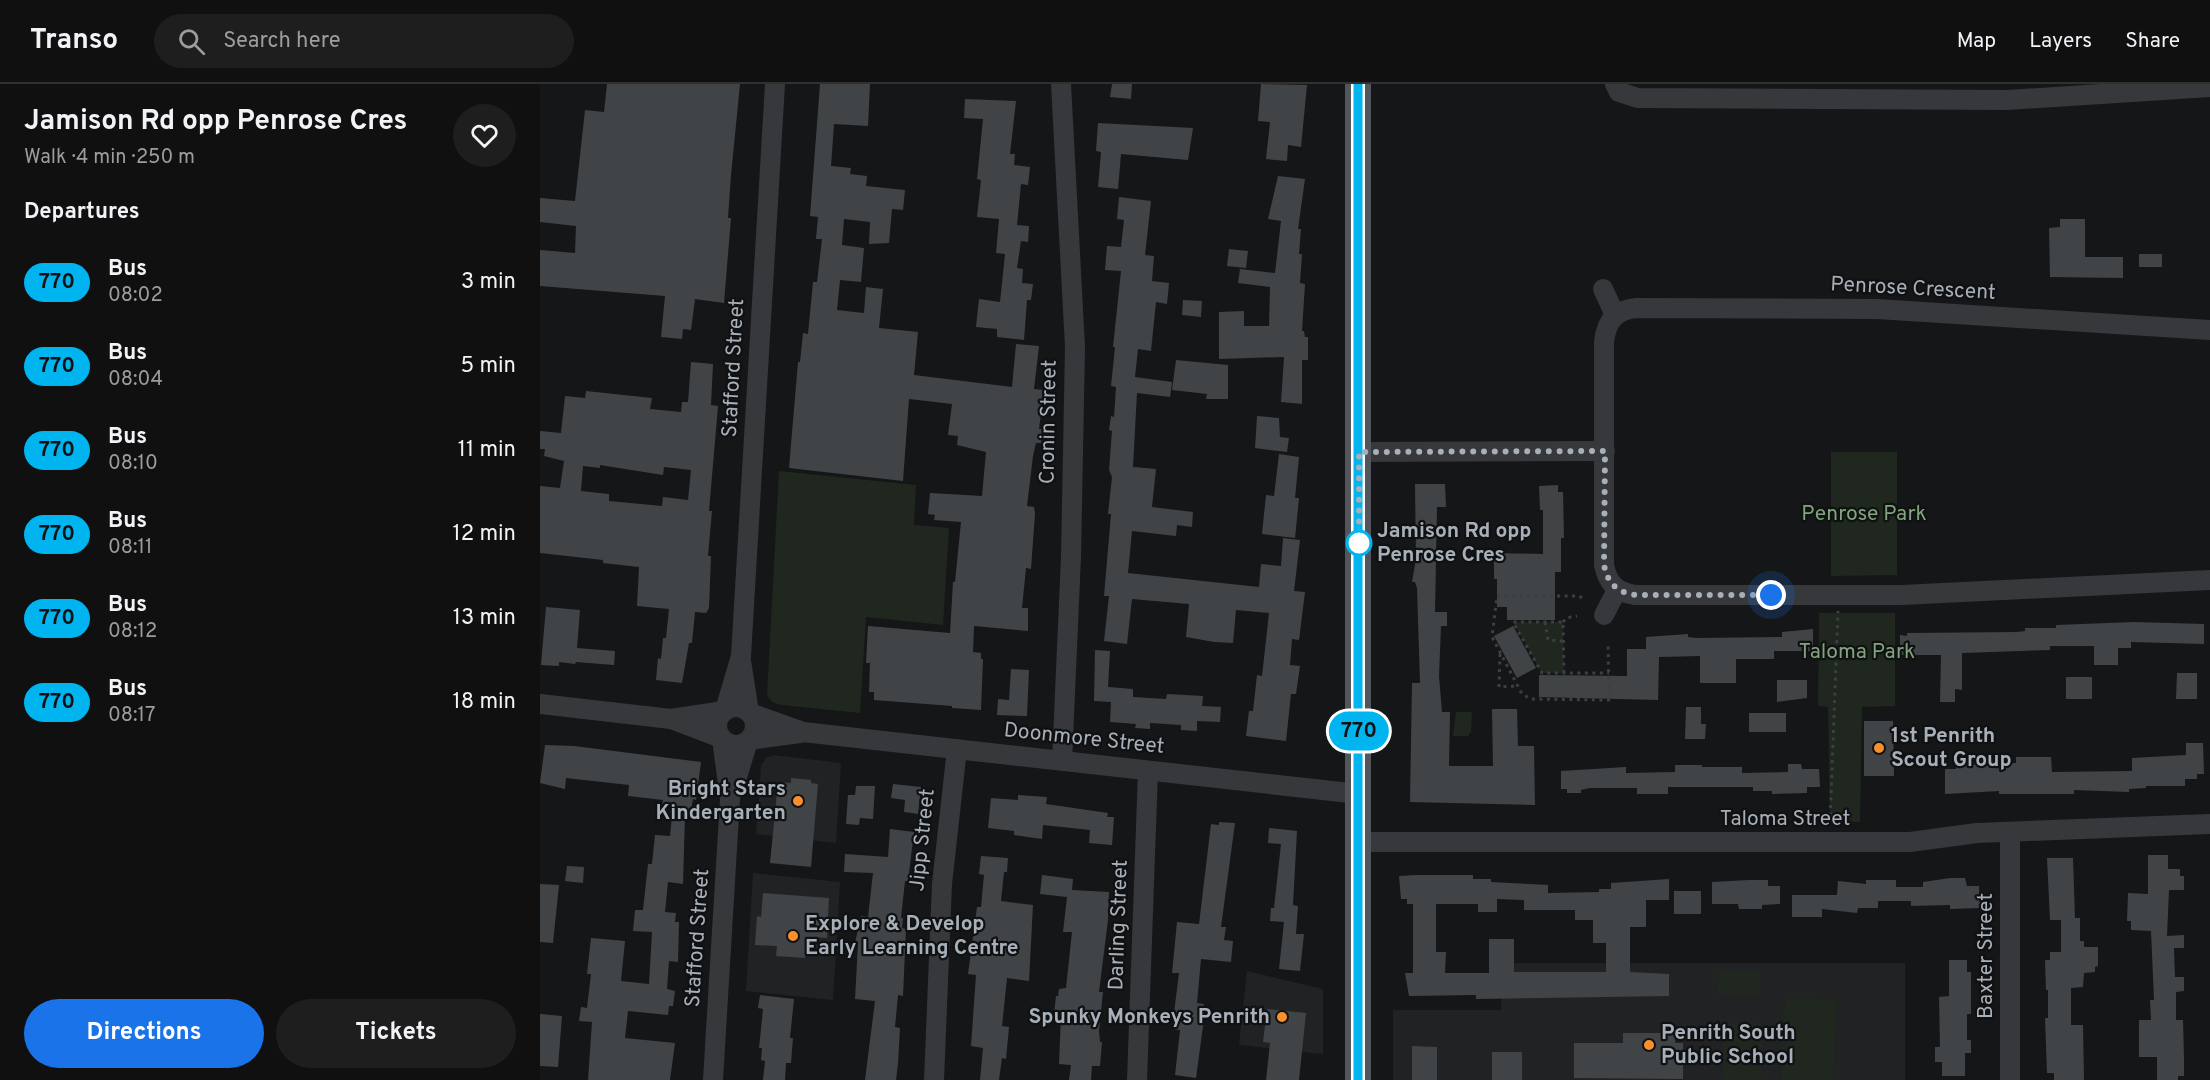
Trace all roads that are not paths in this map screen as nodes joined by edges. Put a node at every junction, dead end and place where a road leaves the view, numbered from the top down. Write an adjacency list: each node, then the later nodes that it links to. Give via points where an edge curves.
1 (775, 84): 16 (street, Stafford Street)
2 (1061, 84): 25 (street, Cronin Street, via 1075,347)
3 (1358, 84): 12 (main road)
4 (1615, 84): 6 (street, via 1619,92 1638,98)
5 (2209, 86): 7 (street)
6 (1806, 91): 7 (street)
7 (2007, 92)
8 (1603, 289): 9 (street)
9 (1616, 315): 10 (street, Penrose Crescent, via 1636,308 1876,309); 11 (street, via 1607,327 1604,342)
10 (2210, 330)
11 (1605, 451): 12 (street); 14 (street, via 1604,565)
12 (1359, 452): 27 (main road)
13 (2210, 580): 14 (street, via 1914,595 1635,595)
14 (1617, 590): 15 (street)
15 (1604, 615)
16 (741, 656): 18 (street, Stafford Street); 19 (street, Stafford Street)
17 (540, 704): 20 (street)
18 (724, 711): 19 (street, via 740,707); 20 (street); 22 (street, via 717,727)
19 (749, 713): 21 (street, Doonmore Street); 23 (street, via 754,724)
20 (671, 719): 22 (street)
21 (803, 732): 23 (street, Doonmore Street); 24 (street, Doonmore Street)
22 (722, 739): 23 (street, via 738,745); 28 (street, Stafford Street)
23 (748, 740): 28 (street, Stafford Street)
24 (957, 749): 25 (street, Doonmore Street); 33 (street, Jipp Street, via 942,884)
25 (1062, 761): 26 (street, Doonmore Street)
26 (1148, 771): 27 (street, Doonmore Street); 34 (street, Darling Street)
27 (1359, 794): 31 (main road)
28 (730, 799): 32 (street, Stafford Street)
29 (2210, 824): 30 (street, Taloma Street)
30 (2010, 832): 31 (street, Taloma Street, via 1910,842); 36 (street, Baxter Street)
31 (1359, 842): 35 (main road)
32 (713, 1080)
33 (934, 1080)
34 (1137, 1080)
35 (1358, 1080)
36 (2010, 1080)

